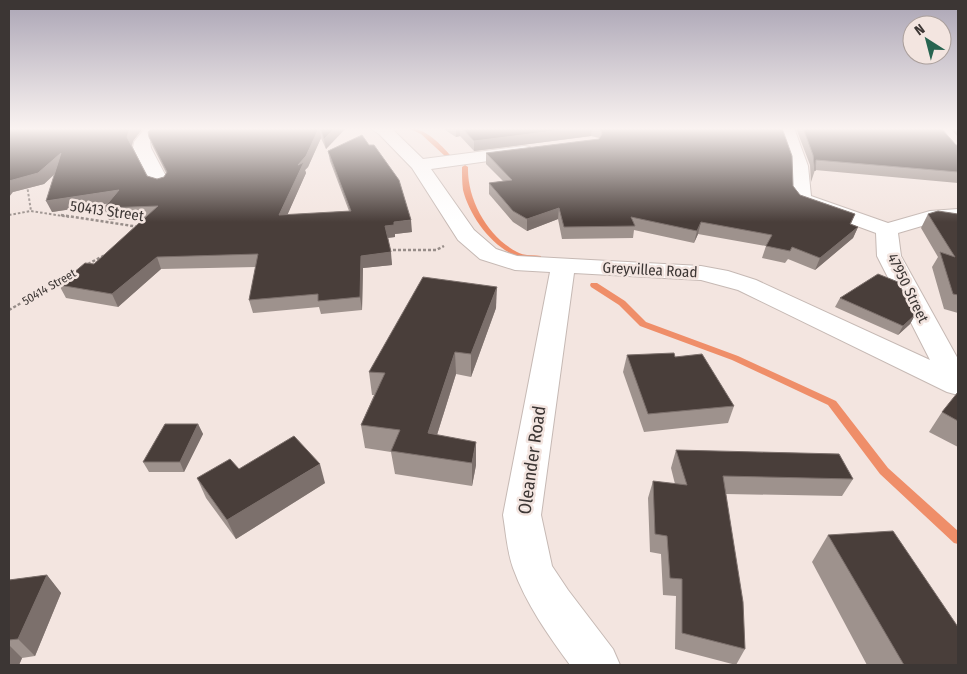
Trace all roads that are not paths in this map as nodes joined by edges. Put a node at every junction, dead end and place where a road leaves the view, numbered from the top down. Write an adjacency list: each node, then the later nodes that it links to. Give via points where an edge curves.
1 (149, 159): 6 (street)
2 (413, 159): 5 (street, Greyvillea Road)
3 (463, 159): 5 (street)
4 (797, 159): 8 (street, via 804,200)
5 (419, 165): 9 (street, Greyvillea Road, via 466,235 488,254 514,262)
6 (160, 182)
7 (958, 215): 8 (street, via 915,220)
8 (887, 230): 10 (street, 47950 Street, via 889,256)
9 (563, 266): 10 (street, Greyvillea Road, via 719,276 747,285); 11 (street, Oleander Road, via 522,515 534,570)
10 (958, 383)
11 (597, 665)

